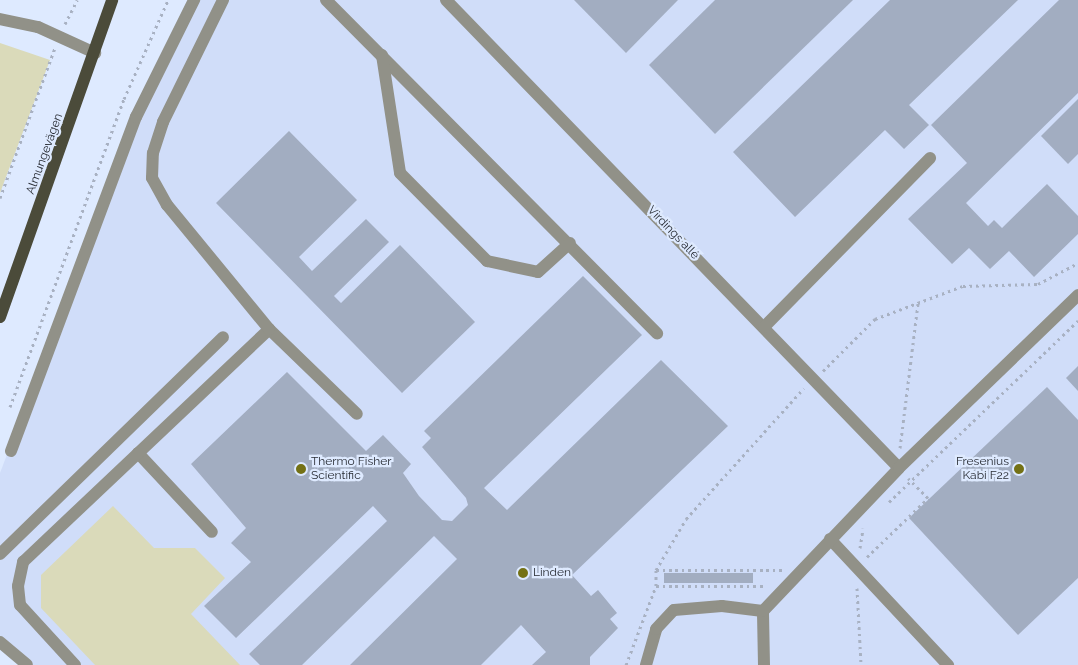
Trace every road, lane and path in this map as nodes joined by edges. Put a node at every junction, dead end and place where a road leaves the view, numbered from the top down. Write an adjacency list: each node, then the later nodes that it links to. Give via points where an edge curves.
1 (77, 0): 9 (path)
2 (112, 0): 10 (main road, Almungevägen)
3 (168, 0): 25 (path, via 48,296)
4 (194, 0): 27 (street, via 136,118)
5 (223, 0): 21 (street, via 162,122 153,153 152,178 167,205)
6 (326, 0): 11 (street)
7 (446, 0): 20 (street, Virdings allé)
8 (0, 19): 9 (street)
9 (59, 36): 10 (street); 13 (path)
10 (96, 53): 18 (main road, Almungevägen)
11 (382, 55): 14 (street); 14 (street, via 400,173 487,261 538,272)
12 (930, 158): 20 (street)
13 (0, 198)
14 (570, 243): 22 (street)
15 (1078, 263): 17 (path, via 1038,284 963,286)
16 (1078, 295): 29 (street)
17 (918, 303): 24 (path, via 875,319); 29 (path)
18 (0, 317)
19 (1078, 321): 30 (path)
20 (764, 327): 24 (street, Virdings allé)
21 (270, 328): 26 (street); 28 (street)
22 (657, 333)
23 (223, 337): 35 (street)
24 (815, 379): 29 (street, Virdings allé); 36 (path, via 788,402 686,519)
25 (8, 413)
26 (357, 414)
27 (11, 451)
28 (138, 453): 33 (street); 44 (street, via 23,562 19,573 20,605)
29 (899, 468): 30 (path); 34 (street)
30 (912, 482): 31 (path); 32 (path, via 928,498 863,561 859,543)
31 (880, 510)
32 (869, 522)
33 (212, 532)
34 (830, 539): 37 (street); 38 (street)
35 (0, 554)
36 (656, 570): 37 (path); 39 (path)
37 (801, 570): 40 (street)
38 (860, 572): 48 (path, via 857,587); 49 (street)
39 (656, 586): 40 (path); 45 (path)
40 (786, 586): 41 (street)
41 (763, 611): 46 (street, via 722,606 674,610 656,629); 47 (street)
42 (0, 642): 43 (street)
43 (27, 665)
44 (75, 665)
45 (626, 665)
46 (646, 665)
47 (764, 665)
48 (861, 665)
49 (948, 665)

